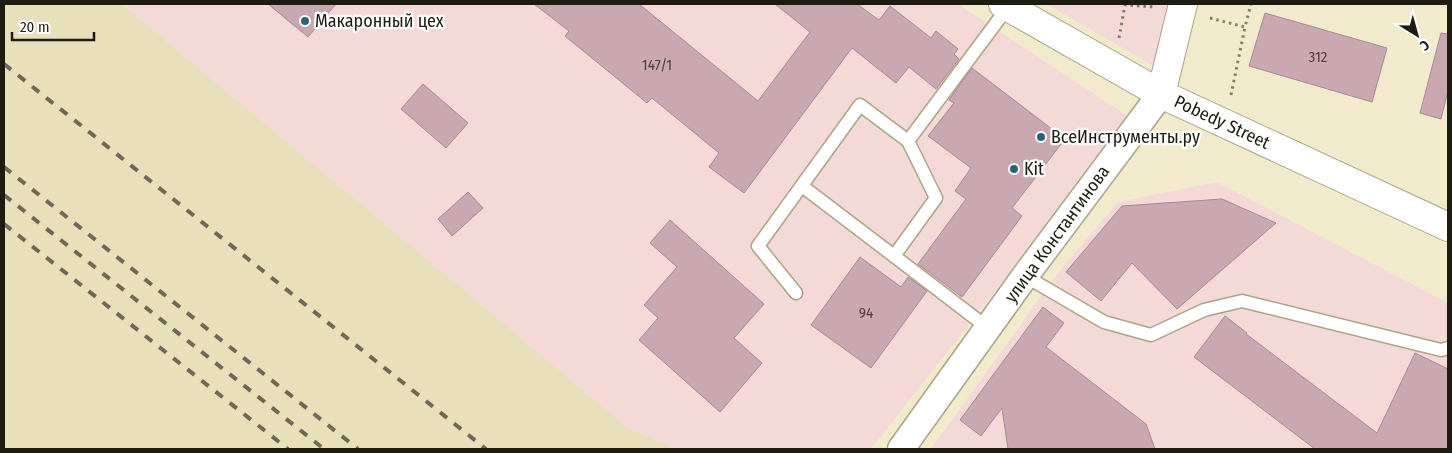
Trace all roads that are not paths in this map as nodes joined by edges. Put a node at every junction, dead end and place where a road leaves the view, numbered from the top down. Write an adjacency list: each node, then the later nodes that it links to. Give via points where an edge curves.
1 (1006, 5): 3 (street, Pobedy Street); 4 (lane)
2 (1172, 6): 3 (street, улица Константинова)
3 (1161, 94): 6 (street, Pobedy Street); 8 (street, улица Константинова)
4 (908, 141): 5 (lane, via 860,105); 7 (lane, via 936,198)
5 (802, 186): 7 (lane); 9 (lane, via 758,246)
6 (1448, 227)
7 (894, 256): 10 (lane)
8 (1025, 276): 10 (street, улица Константинова); 11 (lane, via 1104,322 1151,335 1204,310 1242,301 1441,350)
9 (796, 293)
10 (988, 328): 12 (street, улица Константинова)
11 (1448, 348)
12 (901, 449)

